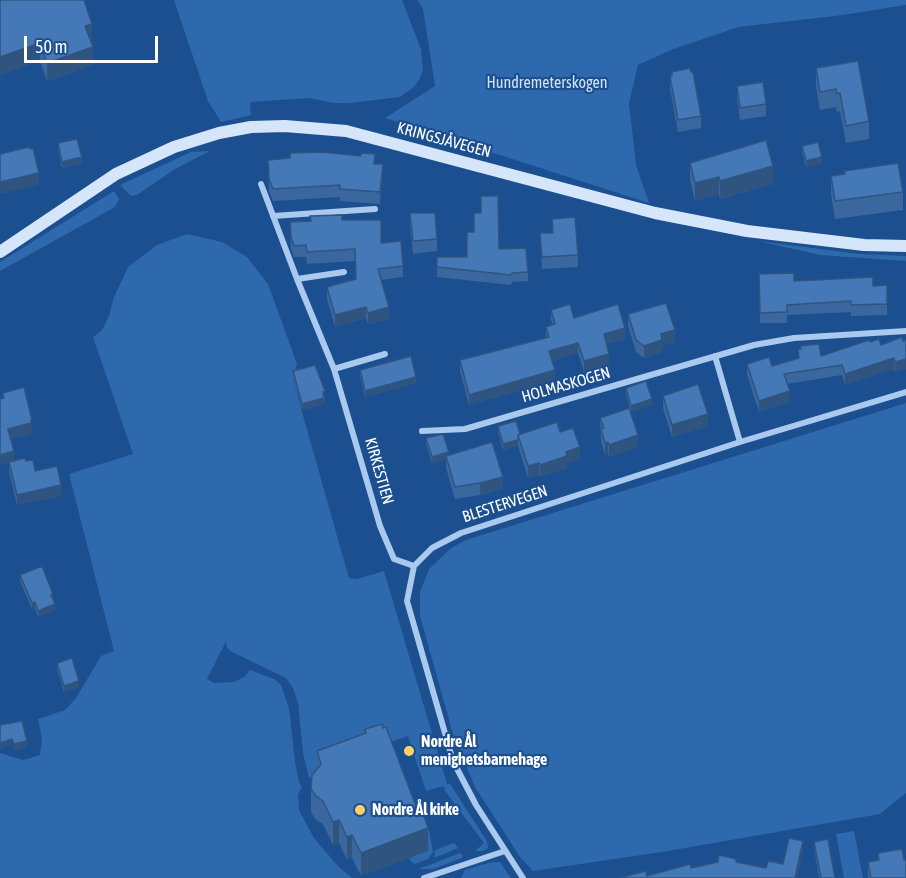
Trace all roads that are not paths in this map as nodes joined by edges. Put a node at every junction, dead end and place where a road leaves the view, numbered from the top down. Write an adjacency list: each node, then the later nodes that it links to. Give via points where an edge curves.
1 (261, 184): 3 (street, KIRKESTIEN)
2 (375, 209): 3 (street)
3 (273, 216): 7 (street, KIRKESTIEN)
4 (906, 246): 5 (street, KRINGSJÅVEGEN, via 747,231 655,213 346,131 285,126 251,127 174,147 116,174)
5 (0, 252)
6 (344, 272): 7 (street)
7 (297, 279): 11 (street, KIRKESTIEN)
8 (906, 331): 10 (street, HOLMASKOGEN, via 794,338)
9 (385, 354): 11 (street)
10 (715, 356): 13 (street, HOLMASKOGEN, via 465,429); 14 (street)
11 (334, 369): 15 (street, KIRKESTIEN, via 380,526 394,559)
12 (906, 392): 14 (street, BLESTERVEGEN)
13 (422, 431)
14 (740, 442): 15 (street, BLESTERVEGEN, via 461,532 432,548)
15 (414, 566): 16 (street, via 407,601 453,761)
16 (505, 851): 17 (street); 18 (street)
17 (424, 878)
18 (524, 878)

